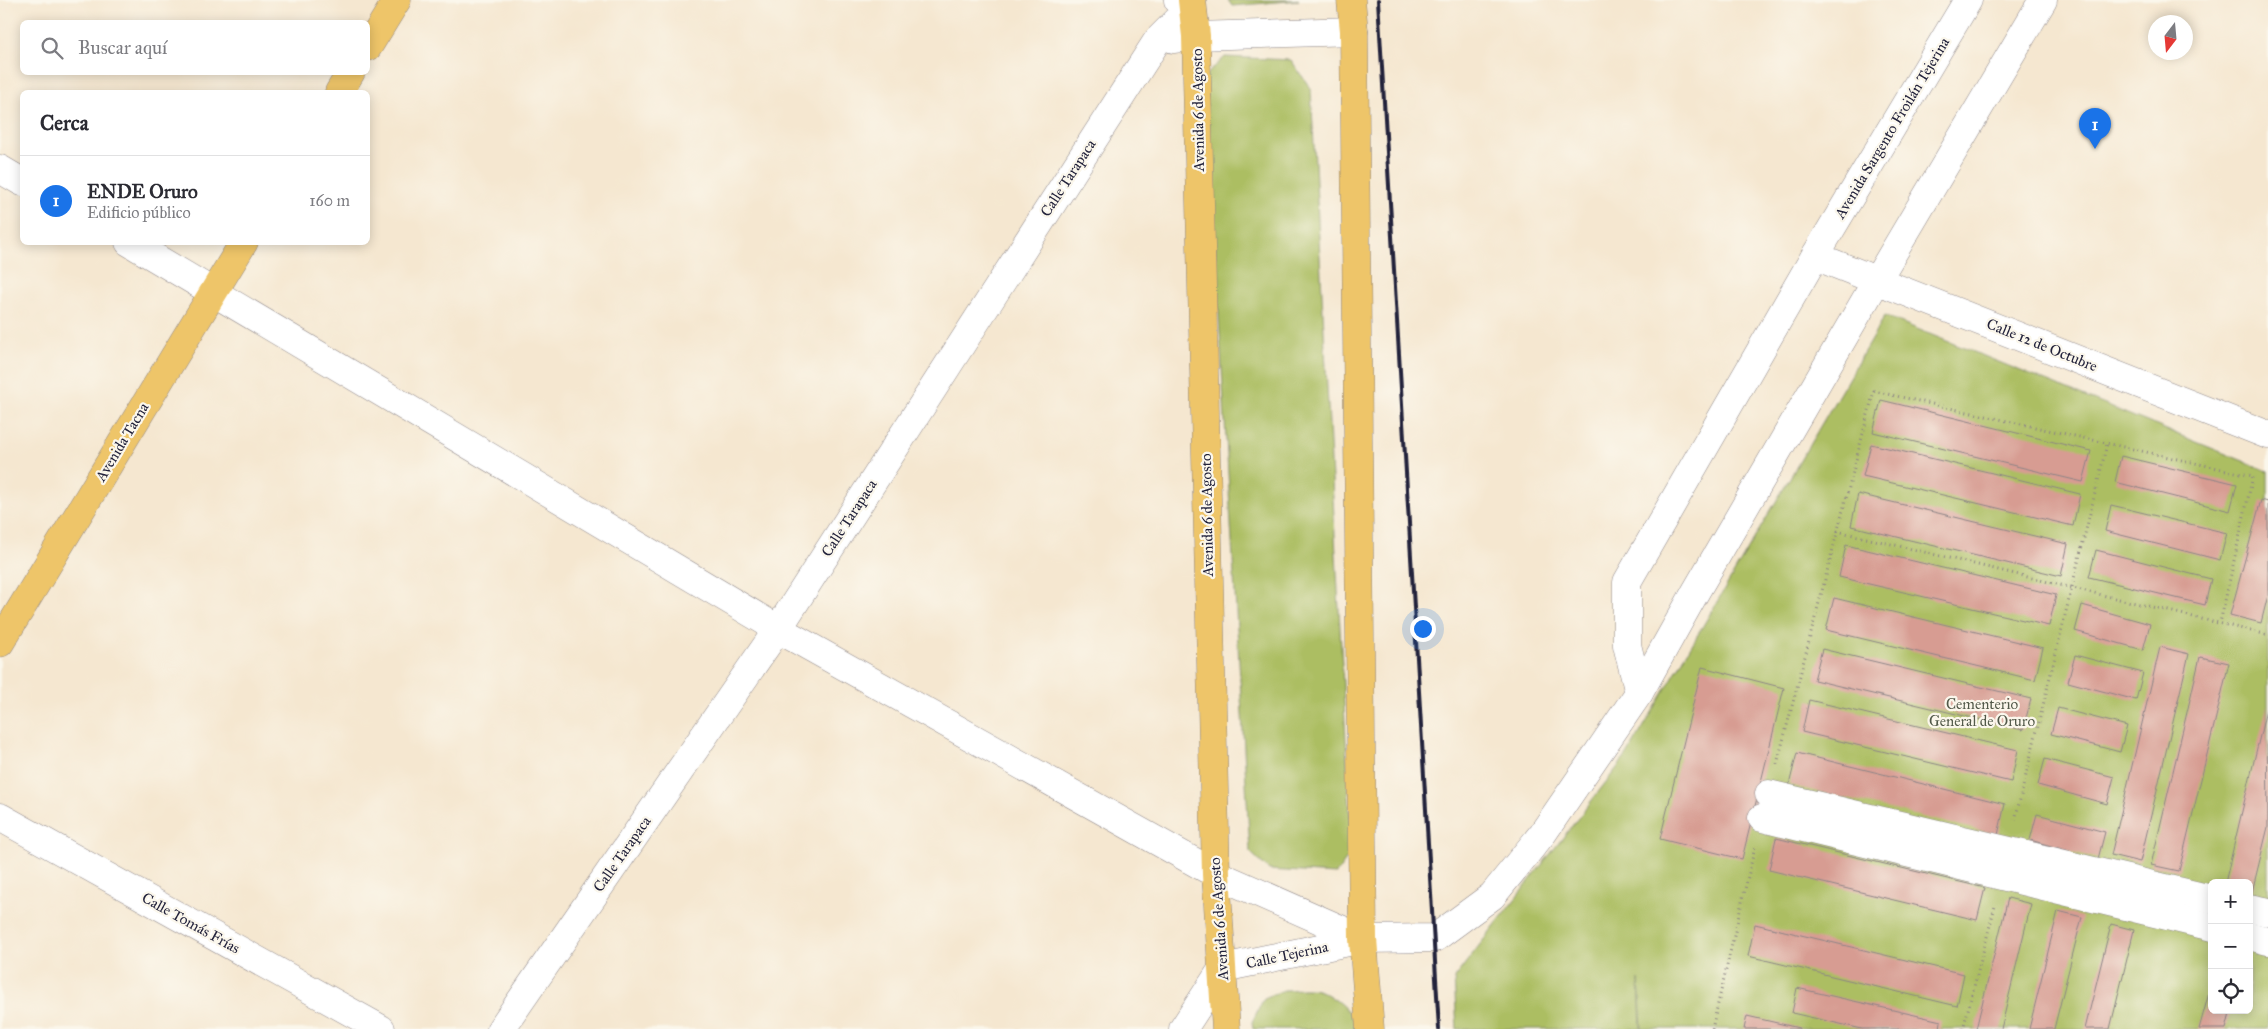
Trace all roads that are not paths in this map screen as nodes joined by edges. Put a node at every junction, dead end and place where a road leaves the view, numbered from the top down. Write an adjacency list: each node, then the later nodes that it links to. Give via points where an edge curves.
1 (397, 0): 9 (main road)
2 (1351, 0): 6 (main road)
3 (1968, 0): 16 (street, Avenida Sargento Froilán Tejerina)
4 (2042, 0): 17 (street)
5 (1188, 2): 7 (main road, Avenida 6 de Agosto); 8 (street, Calle Tarapaca)
6 (1354, 31): 7 (street); 30 (main road)
7 (1196, 36): 8 (street); 24 (main road, Avenida 6 de Agosto)
8 (1156, 41): 20 (street, Calle Tarapaca)
9 (370, 44)
10 (349, 75): 11 (main road)
11 (340, 90)
12 (0, 169): 13 (street)
13 (20, 181)
14 (134, 245): 18 (street)
15 (242, 245): 18 (main road, Avenida Tacna)
16 (1815, 256): 17 (street, Calle 12 de Octubre); 22 (street, Avenida Sargento Froilán Tejerina, via 1627,582 1626,645)
17 (1877, 280): 19 (street, Calle 12 de Octubre); 22 (street)
18 (213, 291): 20 (street); 21 (main road, Avenida Tacna)
19 (2268, 435)
20 (778, 628): 24 (street); 34 (street, Calle Tarapaca)
21 (0, 643)
22 (1639, 693): 30 (street, via 1544,833 1492,896 1435,938)
23 (0, 817): 33 (street, Calle Tomás Frías)
24 (1216, 874): 30 (street); 32 (main road, Avenida 6 de Agosto)
25 (2208, 898): 28 (street, via 2008,850 1765,806 2002,876)
26 (2253, 909): 27 (street)
27 (2268, 912)
28 (2208, 926)
29 (2253, 937): 31 (street)
30 (1363, 939): 32 (street, Calle Tejerina); 37 (main road)
31 (2268, 941)
32 (1223, 968): 35 (street); 36 (main road, Avenida 6 de Agosto)
33 (381, 1029)
34 (501, 1029)
35 (1183, 1029)
36 (1226, 1029)
37 (1370, 1029)

